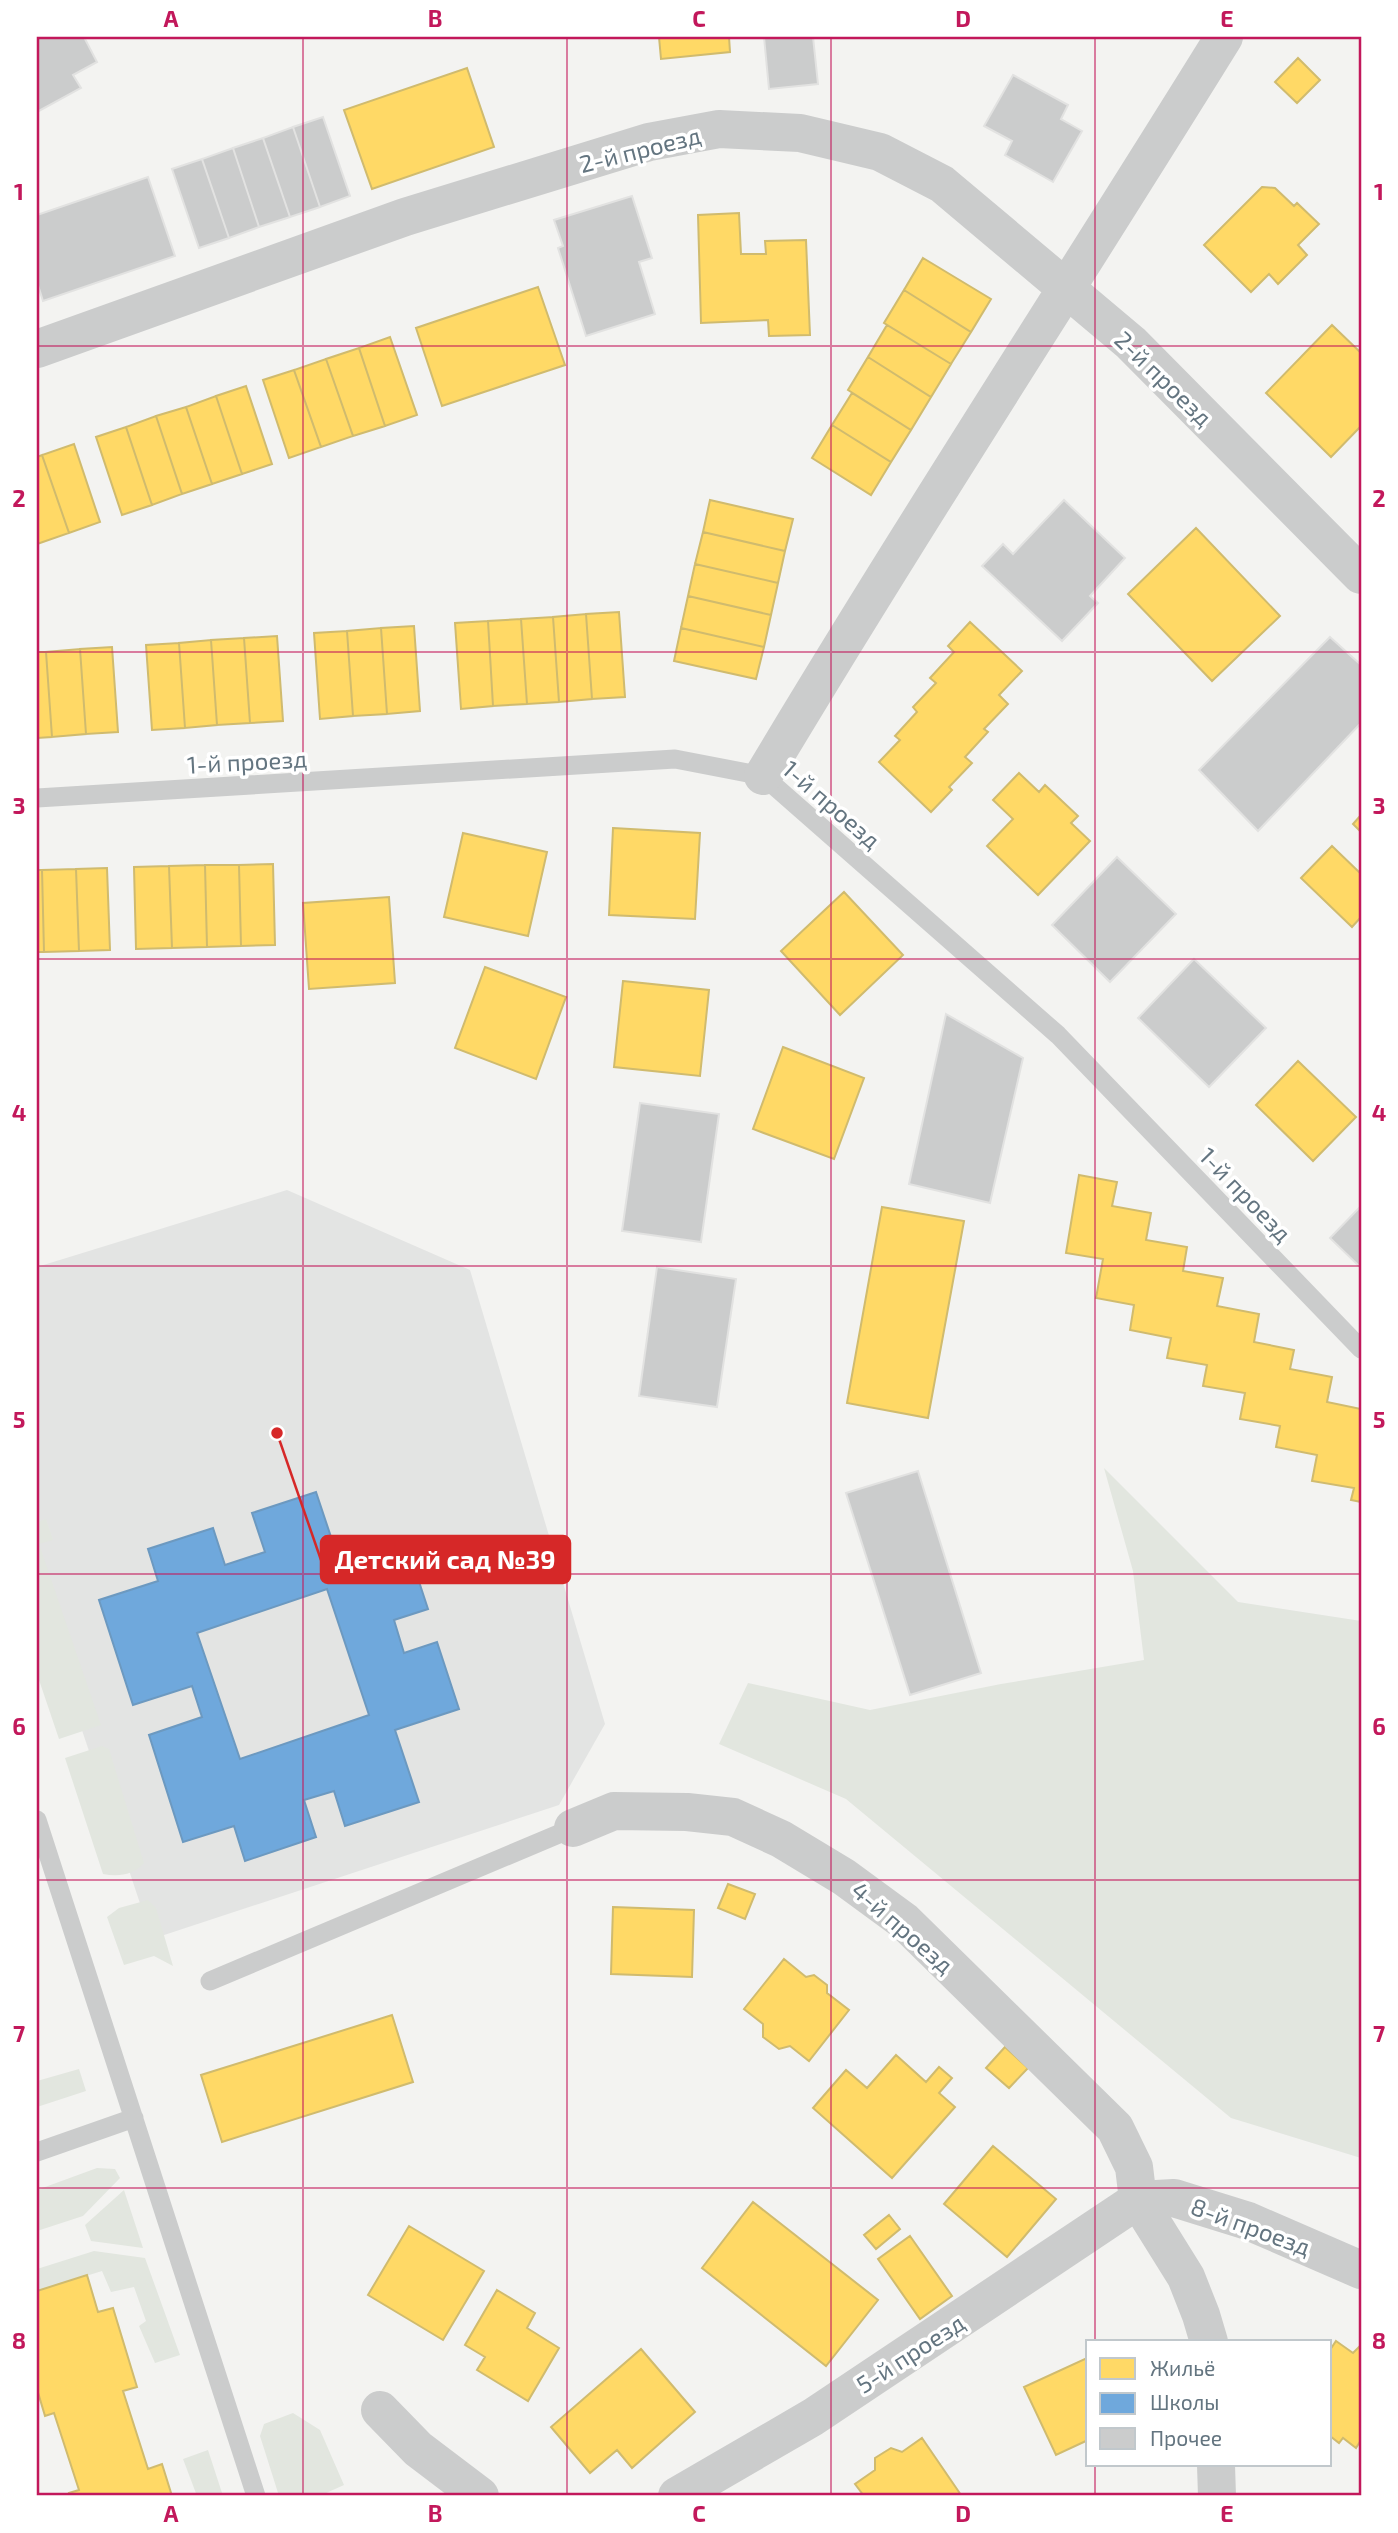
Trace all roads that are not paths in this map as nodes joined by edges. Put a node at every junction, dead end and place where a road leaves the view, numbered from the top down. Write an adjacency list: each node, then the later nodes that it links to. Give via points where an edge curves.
1 (1224, 37): 2 (street)
2 (1067, 289): 3 (street, 2-й проезд, via 942,184 880,152 800,133 719,129 649,142 405,217); 4 (street, 2-й проезд, via 1131,343); 5 (street, via 871,596)
3 (37, 349)
4 (1361, 575)
5 (764, 776): 6 (lane, 1-й проезд, via 675,759); 7 (lane, 1-й проезд, via 1058,1035)
6 (37, 798)
7 (1361, 1349)
8 (37, 1820): 11 (lane)
9 (573, 1828): 10 (lane); 13 (street, 4-й проезд, via 614,1811 733,1816 844,1877 904,1922 1115,2128 1134,2166)
10 (210, 1981)
11 (134, 2118): 12 (lane); 18 (lane)
12 (37, 2151)
13 (1138, 2200): 14 (street, 8-й проезд, via 1174,2198 1248,2221); 15 (street, via 1186,2277); 20 (street, 5-й проезд, via 813,2417)
14 (1361, 2270)
15 (1208, 2340)
16 (380, 2410): 19 (street, via 418,2449)
17 (1216, 2466): 21 (street)
18 (256, 2496)
19 (480, 2496)
20 (677, 2496)
21 (1217, 2496)

